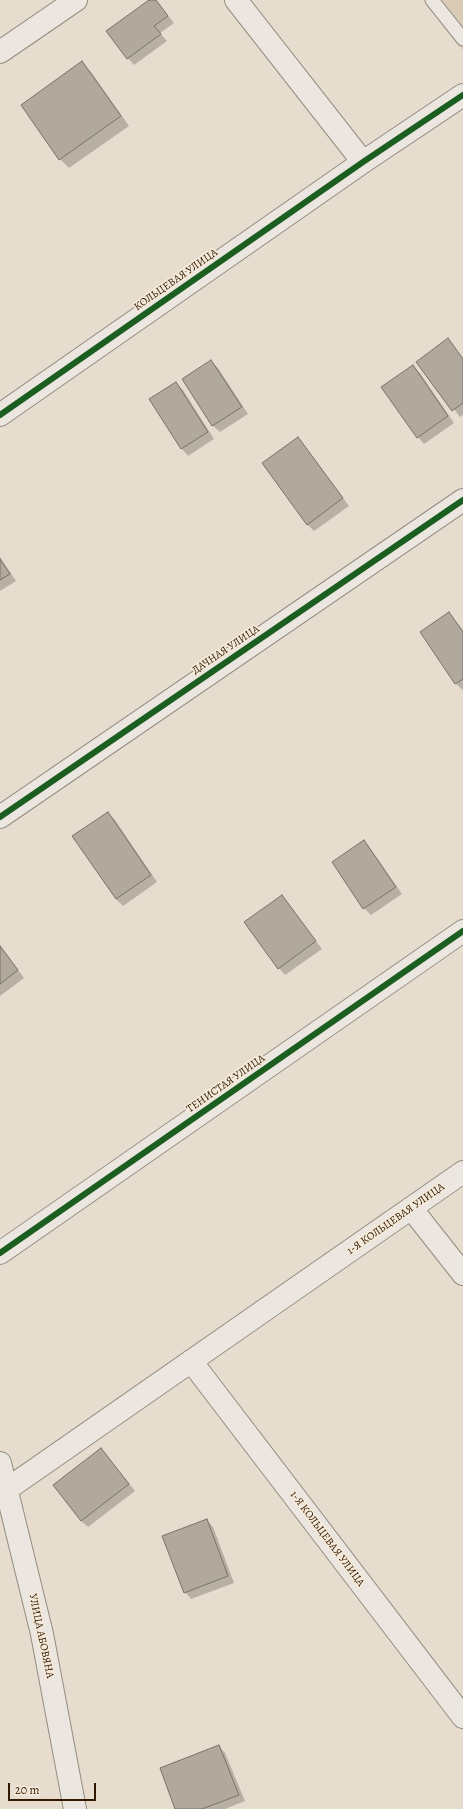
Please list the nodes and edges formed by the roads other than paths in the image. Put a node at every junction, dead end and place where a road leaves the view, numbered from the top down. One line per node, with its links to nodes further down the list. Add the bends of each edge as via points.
1 (76, 0): 5 (street)
2 (236, 0): 7 (street)
3 (432, 0): 4 (lane)
4 (463, 39)
5 (0, 52)
6 (463, 95): 7 (street, КОЛЬЦЕВАЯ УЛИЦА)
7 (363, 162): 8 (street, КОЛЬЦЕВАЯ УЛИЦА)
8 (0, 415)
9 (463, 500): 10 (street, ДАЧНАЯ УЛИЦА)
10 (0, 817)
11 (463, 931): 14 (street, ТЕНИСТАЯ УЛИЦА)
12 (463, 1172): 13 (street, 1-Я КОЛЬЦЕВАЯ УЛИЦА)
13 (411, 1208): 15 (street); 16 (street, 1-Я КОЛЬЦЕВАЯ УЛИЦА)
14 (0, 1254)
15 (463, 1274)
16 (191, 1361): 18 (street, 1-Я КОЛЬЦЕВАЯ УЛИЦА); 19 (street, 1-Я КОЛЬЦЕВАЯ УЛИЦА)
17 (0, 1464): 18 (street, УЛИЦА АБОВЯНА)
18 (6, 1490): 20 (street, УЛИЦА АБОВЯНА, via 42,1634)
19 (463, 1717)
20 (75, 1809)

